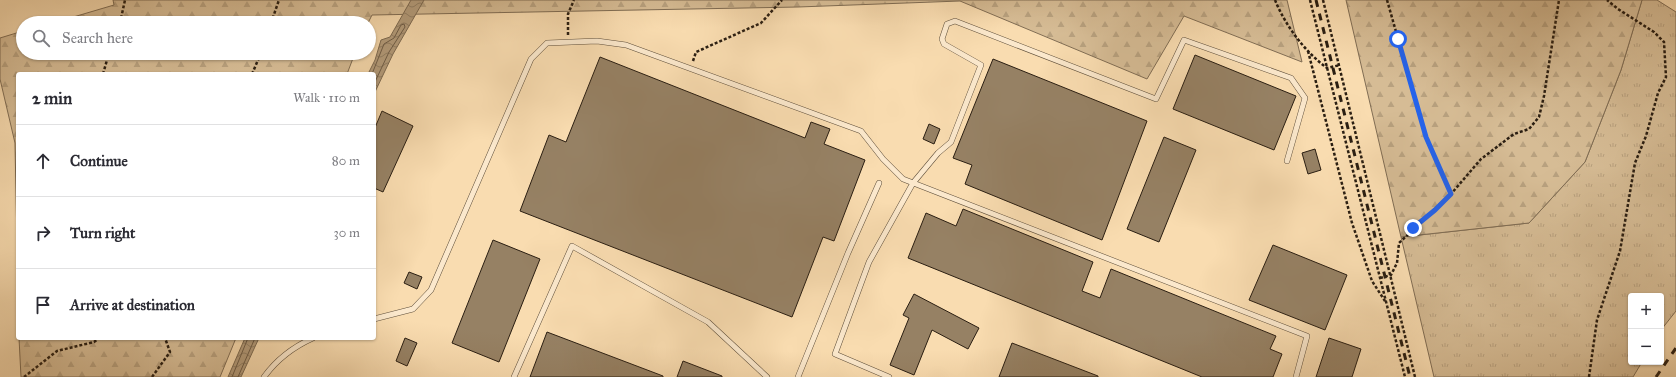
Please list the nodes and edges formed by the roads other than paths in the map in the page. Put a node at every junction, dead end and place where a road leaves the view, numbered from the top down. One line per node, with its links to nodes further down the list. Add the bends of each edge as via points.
1 (1287, 161): 3 (lane, via 1305,98 1291,78 1184,40 1156,99 956,21 947,24 942,39 944,44 981,65 951,142 938,153)
2 (879, 183): 9 (lane)
3 (913, 183): 4 (lane, via 903,179 882,159 861,131 626,45 597,40 547,43 531,59 430,290 413,309); 10 (lane, via 869,262 835,354); 11 (lane, via 1307,336)
4 (376, 318)
5 (308, 340): 6 (lane, via 275,362)
6 (264, 377)
7 (514, 377): 8 (lane, via 572,246 708,322)
8 (767, 377)
9 (798, 377)
10 (889, 377)
11 (1296, 377)

